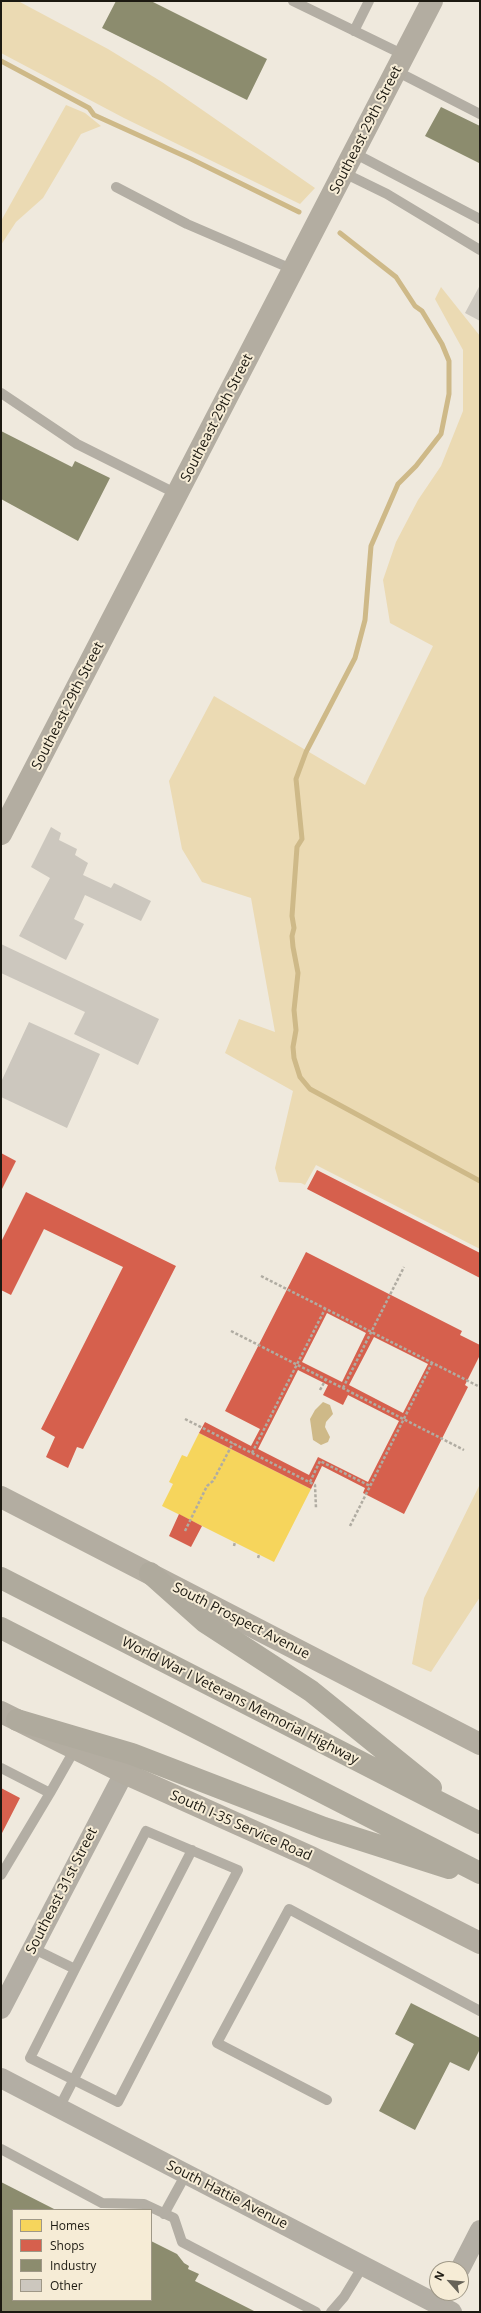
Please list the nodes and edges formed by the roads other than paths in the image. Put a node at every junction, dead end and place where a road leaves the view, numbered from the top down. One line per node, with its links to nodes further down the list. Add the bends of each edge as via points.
1 (293, 1): 4 (lane)
2 (369, 1): 4 (lane)
3 (432, 1): 5 (main road, Southeast 29th Street)
4 (354, 31): 5 (lane)
5 (400, 63): 6 (lane); 7 (main road, Southeast 29th Street)
6 (480, 114)
7 (354, 153): 8 (main road, Southeast 29th Street); 10 (lane)
8 (344, 173): 11 (lane, via 387,194); 12 (main road, Southeast 29th Street)
9 (116, 187): 12 (lane, via 187,224)
10 (480, 219)
11 (480, 250)
12 (294, 270): 14 (main road, Southeast 29th Street)
13 (1, 393): 14 (lane, via 77,444)
14 (178, 494): 15 (main road, Southeast 29th Street)
15 (1, 834)
16 (1, 1497): 17 (main road, South Prospect Avenue)
17 (150, 1573): 21 (main road, South Prospect Avenue); 26 (highway, via 205,1622 311,1691)
18 (1, 1578): 26 (highway, World War I Veterans Memorial Highway)
19 (1, 1628): 28 (highway)
20 (9, 1716): 22 (main road, South I-35 Service Road); 30 (highway, via 132,1754 324,1828)
21 (480, 1744)
22 (75, 1749): 24 (main road, South I-35 Service Road); 25 (lane)
23 (1, 1768): 25 (lane)
24 (124, 1773): 31 (main road, South I-35 Service Road, via 311,1857); 32 (street, Southeast 31st Street)
25 (50, 1793): 29 (lane)
26 (473, 1820)
27 (192, 1850): 33 (lane, via 146,1831); 37 (lane); 37 (lane, via 238,1870 118,2102)
28 (480, 1873)
29 (1, 1875)
30 (480, 1878)
31 (480, 1943)
32 (32, 1948): 33 (lane); 34 (street, Southeast 31st Street)
33 (75, 1970): 37 (lane, via 30,2058)
34 (1, 2009)
35 (480, 2011): 38 (lane, via 289,1909 217,2043)
36 (1, 2078): 39 (street, South Hattie Avenue)
37 (74, 2080): 39 (lane)
38 (327, 2100)
39 (59, 2108): 41 (street, South Hattie Avenue)
40 (1, 2149): 42 (lane, via 102,2203 144,2204)
41 (186, 2174): 42 (lane); 45 (street, South Hattie Avenue)
42 (164, 2214): 47 (lane, via 174,2218 182,2242)
43 (480, 2230): 44 (street)
44 (464, 2261)
45 (363, 2266): 46 (street, South Hattie Avenue); 48 (lane, via 344,2297)
46 (445, 2306)
47 (316, 2312)
48 (331, 2312)

